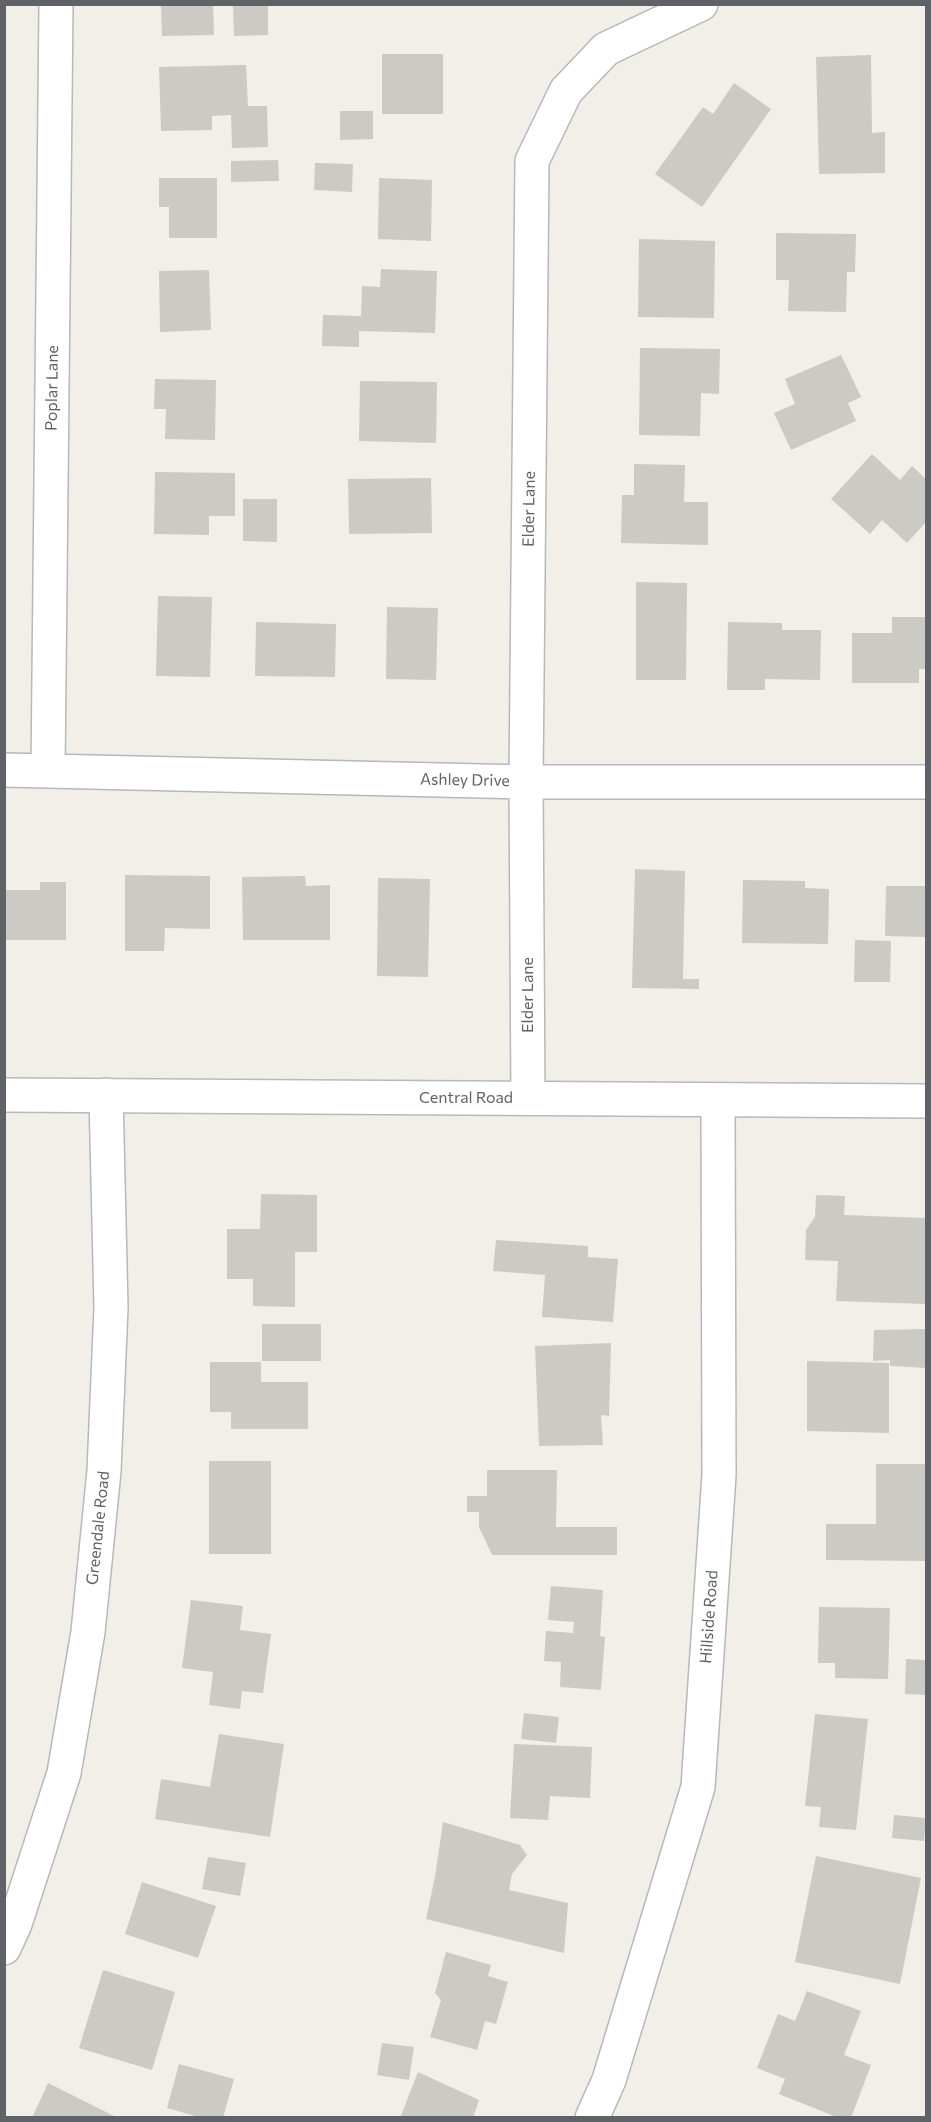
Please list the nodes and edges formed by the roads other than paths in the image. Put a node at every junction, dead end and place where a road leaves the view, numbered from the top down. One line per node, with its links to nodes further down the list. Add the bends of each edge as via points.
1 (56, 4): 4 (street, Poplar Lane)
2 (701, 4): 5 (street, Elder Lane, via 606,49 567,91 532,161)
3 (4, 770): 4 (street, Ashley Drive)
4 (48, 771): 5 (street, Ashley Drive)
5 (526, 782): 6 (street, Ashley Drive); 9 (street, Elder Lane)
6 (927, 782)
7 (4, 1095): 8 (street, Central Road)
8 (106, 1095): 9 (street, Central Road); 12 (street, Greendale Road, via 111,1308 104,1471 88,1632 63,1773)
9 (528, 1098): 10 (street, Central Road)
10 (718, 1100): 11 (street, Central Road); 13 (street, Hillside Road, via 718,1475 698,1787 609,2080)
11 (927, 1101)
12 (4, 1948)
13 (592, 2118)

